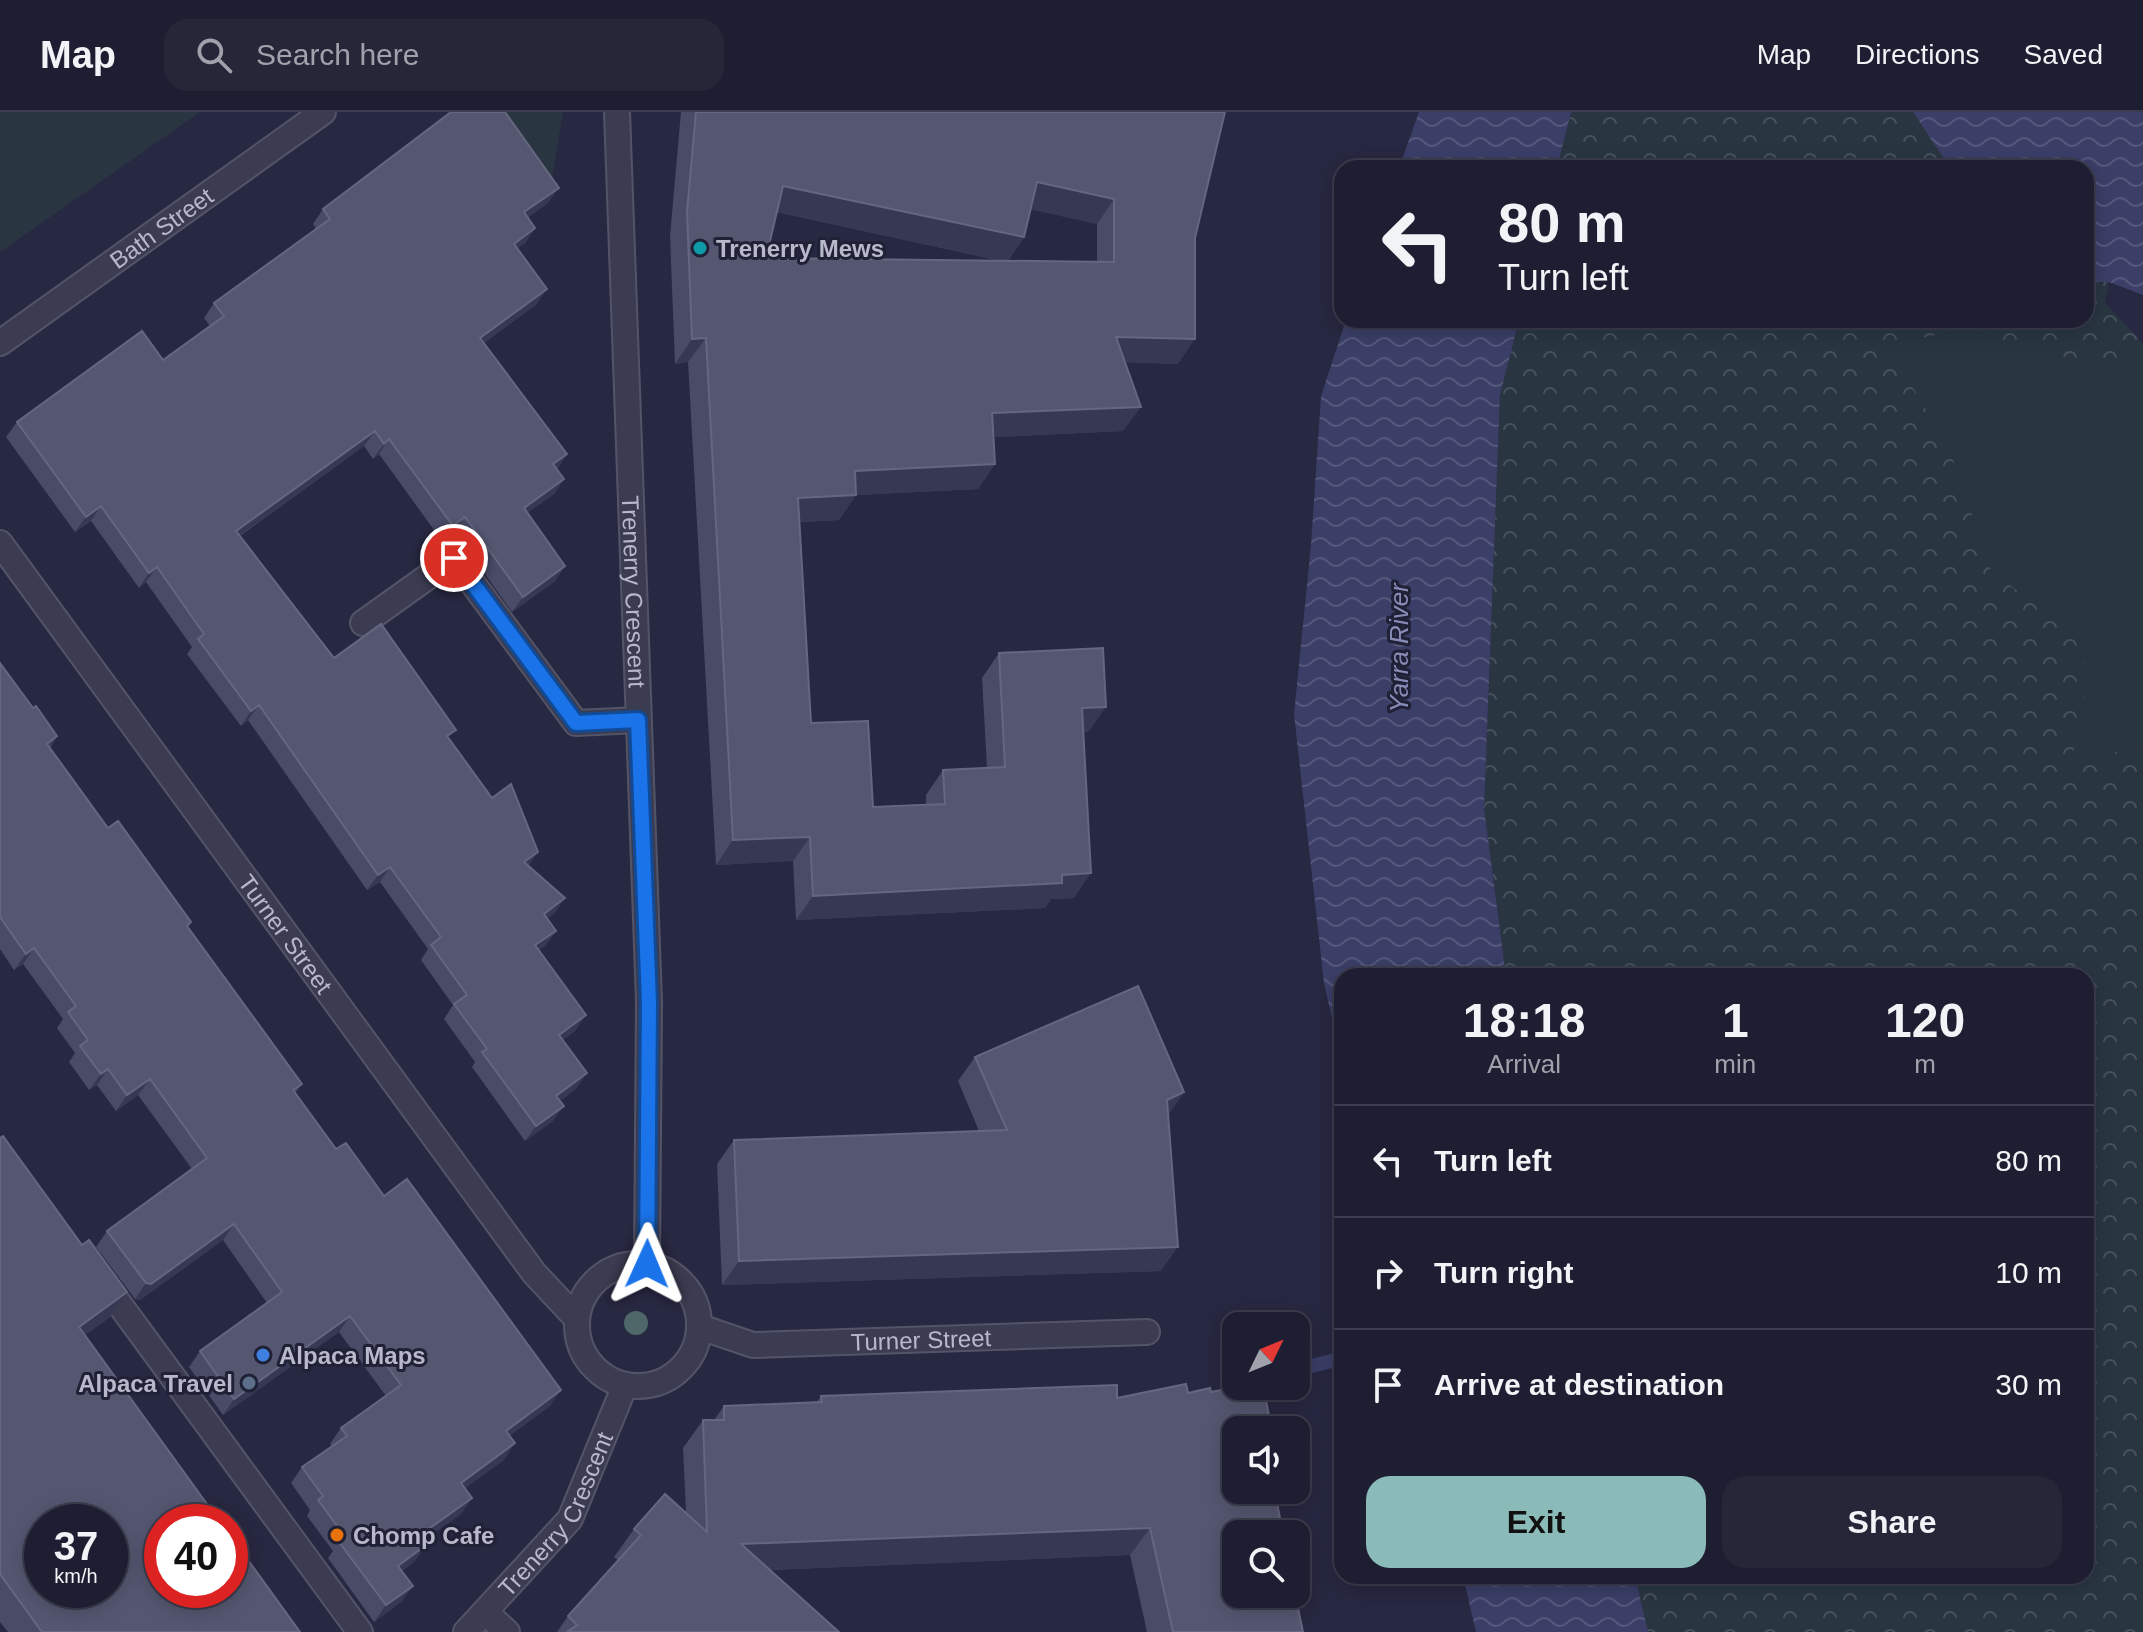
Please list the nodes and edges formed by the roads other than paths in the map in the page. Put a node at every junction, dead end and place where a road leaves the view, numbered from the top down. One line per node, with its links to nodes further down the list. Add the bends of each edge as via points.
1 (323, 112): 3 (street, Bath Street)
2 (617, 112): 6 (street, Trenerry Crescent)
3 (0, 343)
4 (0, 543): 9 (street, Turner Street, via 534,1273)
5 (363, 623): 6 (street, via 454,558 576,723)
6 (638, 720): 8 (street, Trenerry Crescent, via 649,1002)
7 (83, 1254): 14 (street)
8 (647, 1264): 9 (street, via 608,1271 587,1291); 10 (street, via 672,1274 691,1293)
9 (577, 1319): 12 (street, via 584,1354 594,1368)
10 (700, 1327): 11 (street, Turner Street, via 753,1345); 12 (street, via 697,1345 676,1374 660,1383)
11 (1147, 1332)
12 (625, 1385): 13 (street, Trenerry Crescent, via 570,1519)
13 (485, 1612): 15 (street, Trenerry Crescent); 16 (street)
14 (360, 1632)
15 (466, 1632)
16 (507, 1632)

